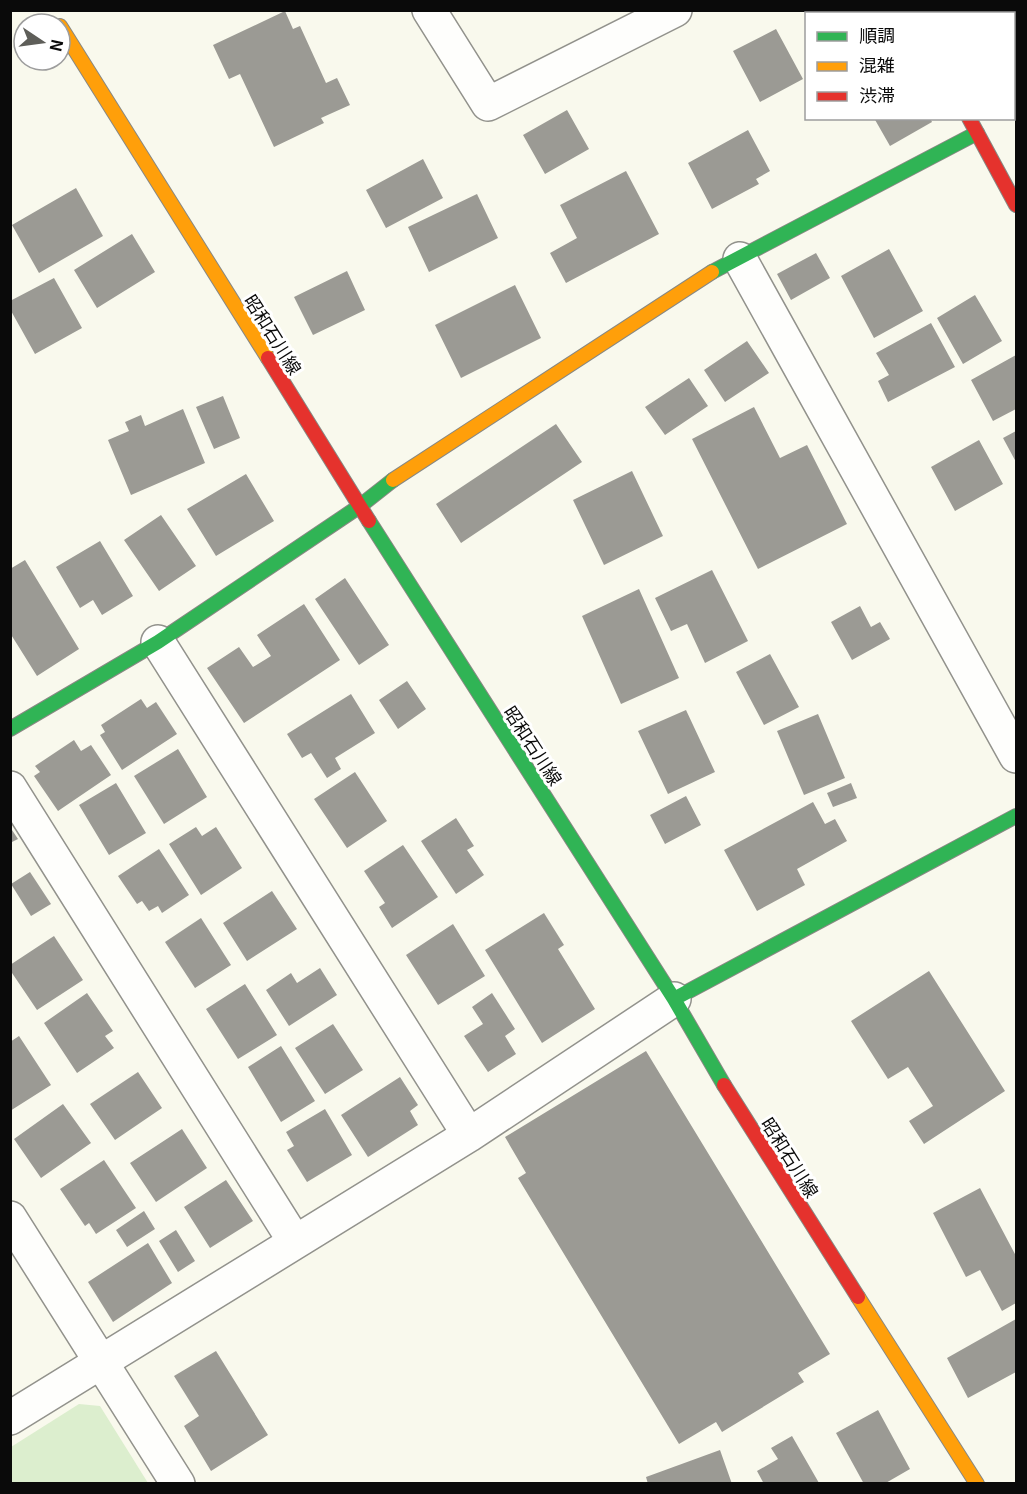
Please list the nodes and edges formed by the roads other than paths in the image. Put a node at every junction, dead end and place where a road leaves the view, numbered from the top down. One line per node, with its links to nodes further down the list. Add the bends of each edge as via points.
1 (429, 10): 2 (street, via 488,104)
2 (675, 10)
3 (72, 44): 8 (street, 昭和石川線)
4 (970, 120): 5 (street)
5 (977, 133): 6 (street); 7 (street)
6 (1017, 204)
7 (740, 259): 8 (street, via 694,282 391,481); 11 (street)
8 (360, 506): 9 (street); 14 (street, 昭和石川線)
9 (158, 642): 10 (street); 15 (street)
10 (10, 729)
11 (1017, 756)
12 (10, 788): 17 (street)
13 (1017, 816): 14 (street)
14 (674, 999): 15 (street); 21 (street, 昭和石川線, via 703,1052)
15 (469, 1135): 17 (street)
16 (10, 1218): 18 (street)
17 (295, 1242): 18 (street)
18 (101, 1362): 19 (street); 20 (street)
19 (10, 1418)
20 (178, 1484)
21 (977, 1484)

